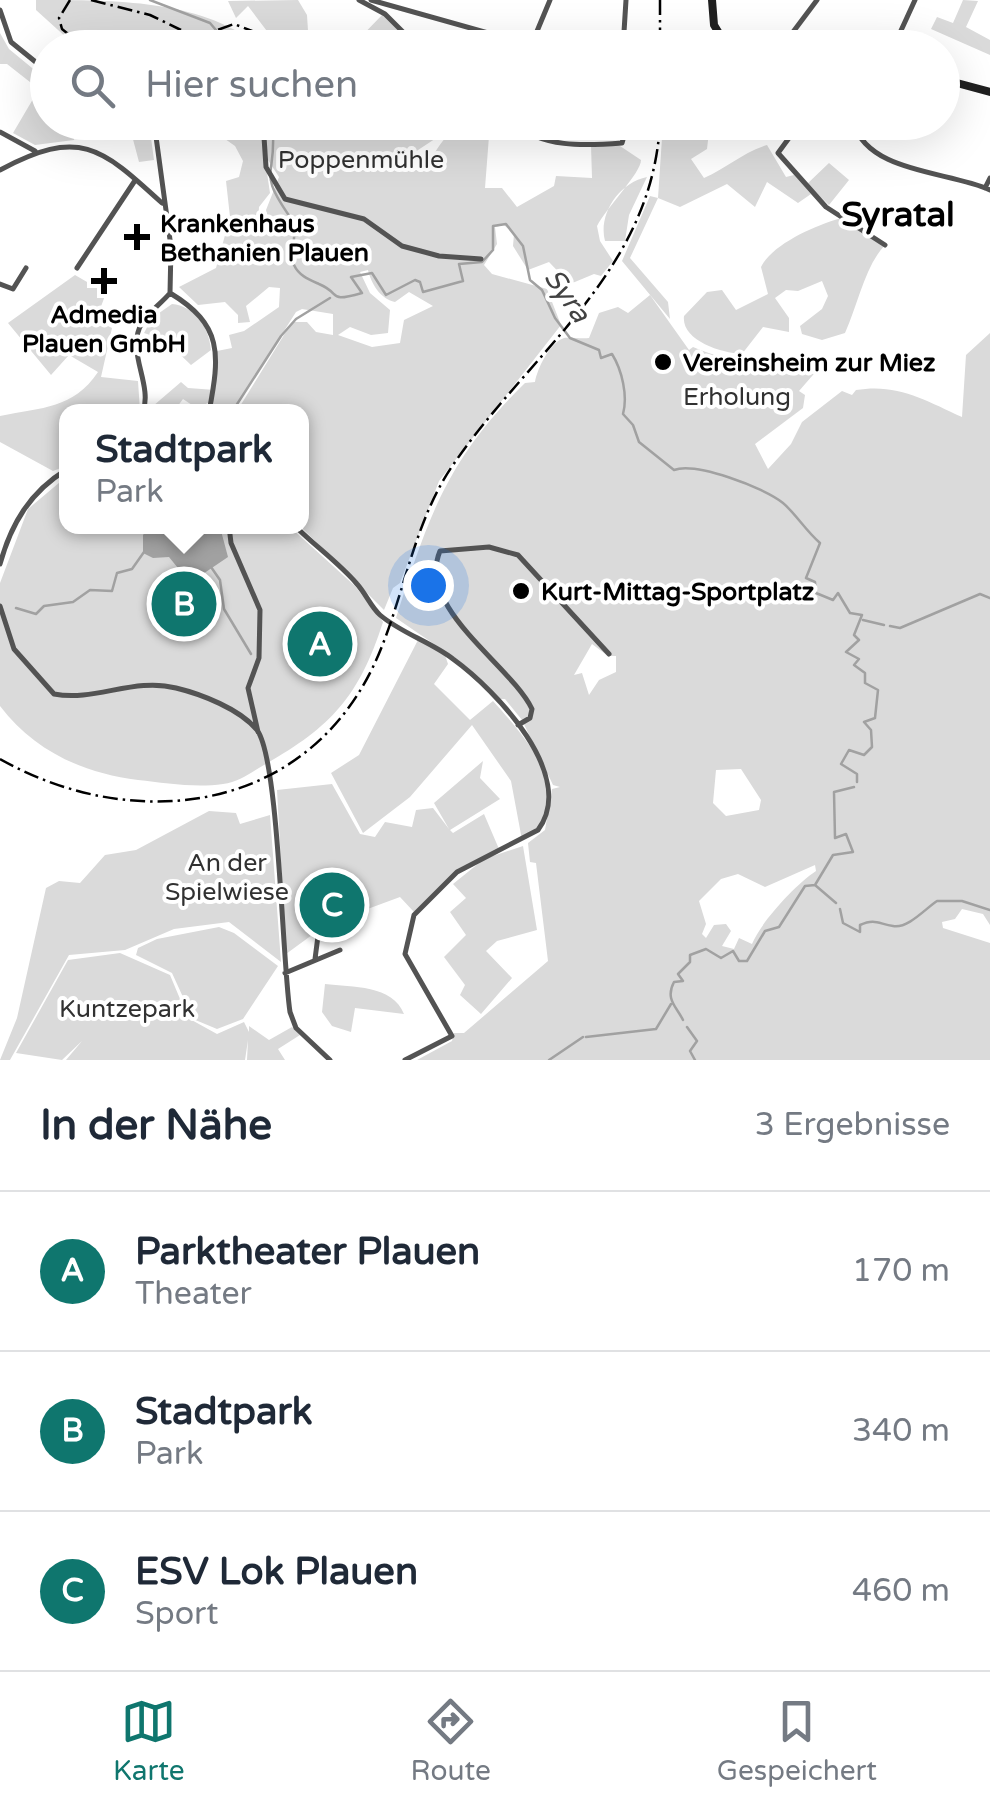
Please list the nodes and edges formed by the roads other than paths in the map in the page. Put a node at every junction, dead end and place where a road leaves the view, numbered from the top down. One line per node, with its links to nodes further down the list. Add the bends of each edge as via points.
1 (359, 0): 9 (street)
2 (371, 0): 10 (street)
3 (550, 0): 11 (street)
4 (626, 0): 12 (street)
5 (712, 0): 13 (street)
6 (817, 0): 14 (street)
7 (914, 0): 15 (street)
8 (1, 15): 16 (street, via 11,42)
9 (401, 30)
10 (475, 30)
11 (538, 30)
12 (624, 30)
13 (717, 30)
14 (795, 30)
15 (902, 30)
16 (30, 57)
17 (960, 83): 18 (street)
18 (990, 92)
19 (0, 132): 26 (street)
20 (156, 140): 31 (street)
21 (264, 140): 33 (street, via 266,167 285,200 369,222 402,246)
22 (546, 140): 23 (street)
23 (623, 140)
24 (788, 140): 32 (street, via 778,154 813,195)
25 (864, 140): 30 (street, via 884,157)
26 (35, 151): 27 (street); 29 (street, via 82,144)
27 (0, 170)
28 (990, 178): 30 (street)
29 (134, 182): 31 (street); 35 (street)
30 (988, 189)
31 (162, 204): 37 (street, via 171,247)
32 (885, 245)
33 (481, 259)
34 (26, 268): 36 (street, via 13,289)
35 (77, 268)
36 (0, 284)
37 (170, 293): 38 (street, via 138,333); 39 (street, via 210,328 217,365)
38 (144, 404)
39 (210, 404)
40 (59, 475): 43 (street, via 23,508)
41 (230, 534): 47 (street, via 260,610 259,658 248,688)
42 (304, 534): 46 (street, via 357,584 378,614 456,660)
43 (0, 564)
44 (0, 606): 47 (street, via 14,648 54,694 177,688 230,710)
45 (609, 654): 46 (street, via 518,556 489,547 440,551 438,576 451,611 529,702 532,715)
46 (518, 725): 53 (street, via 550,782 544,822 525,840 463,868 414,915 406,954 452,1036)
47 (258, 732): 51 (street, via 272,792)
48 (338, 927): 50 (street, via 318,936)
49 (340, 950): 50 (street)
50 (316, 958): 51 (street)
51 (285, 973): 52 (street, via 296,1028)
52 (330, 1060)
53 (405, 1060)

